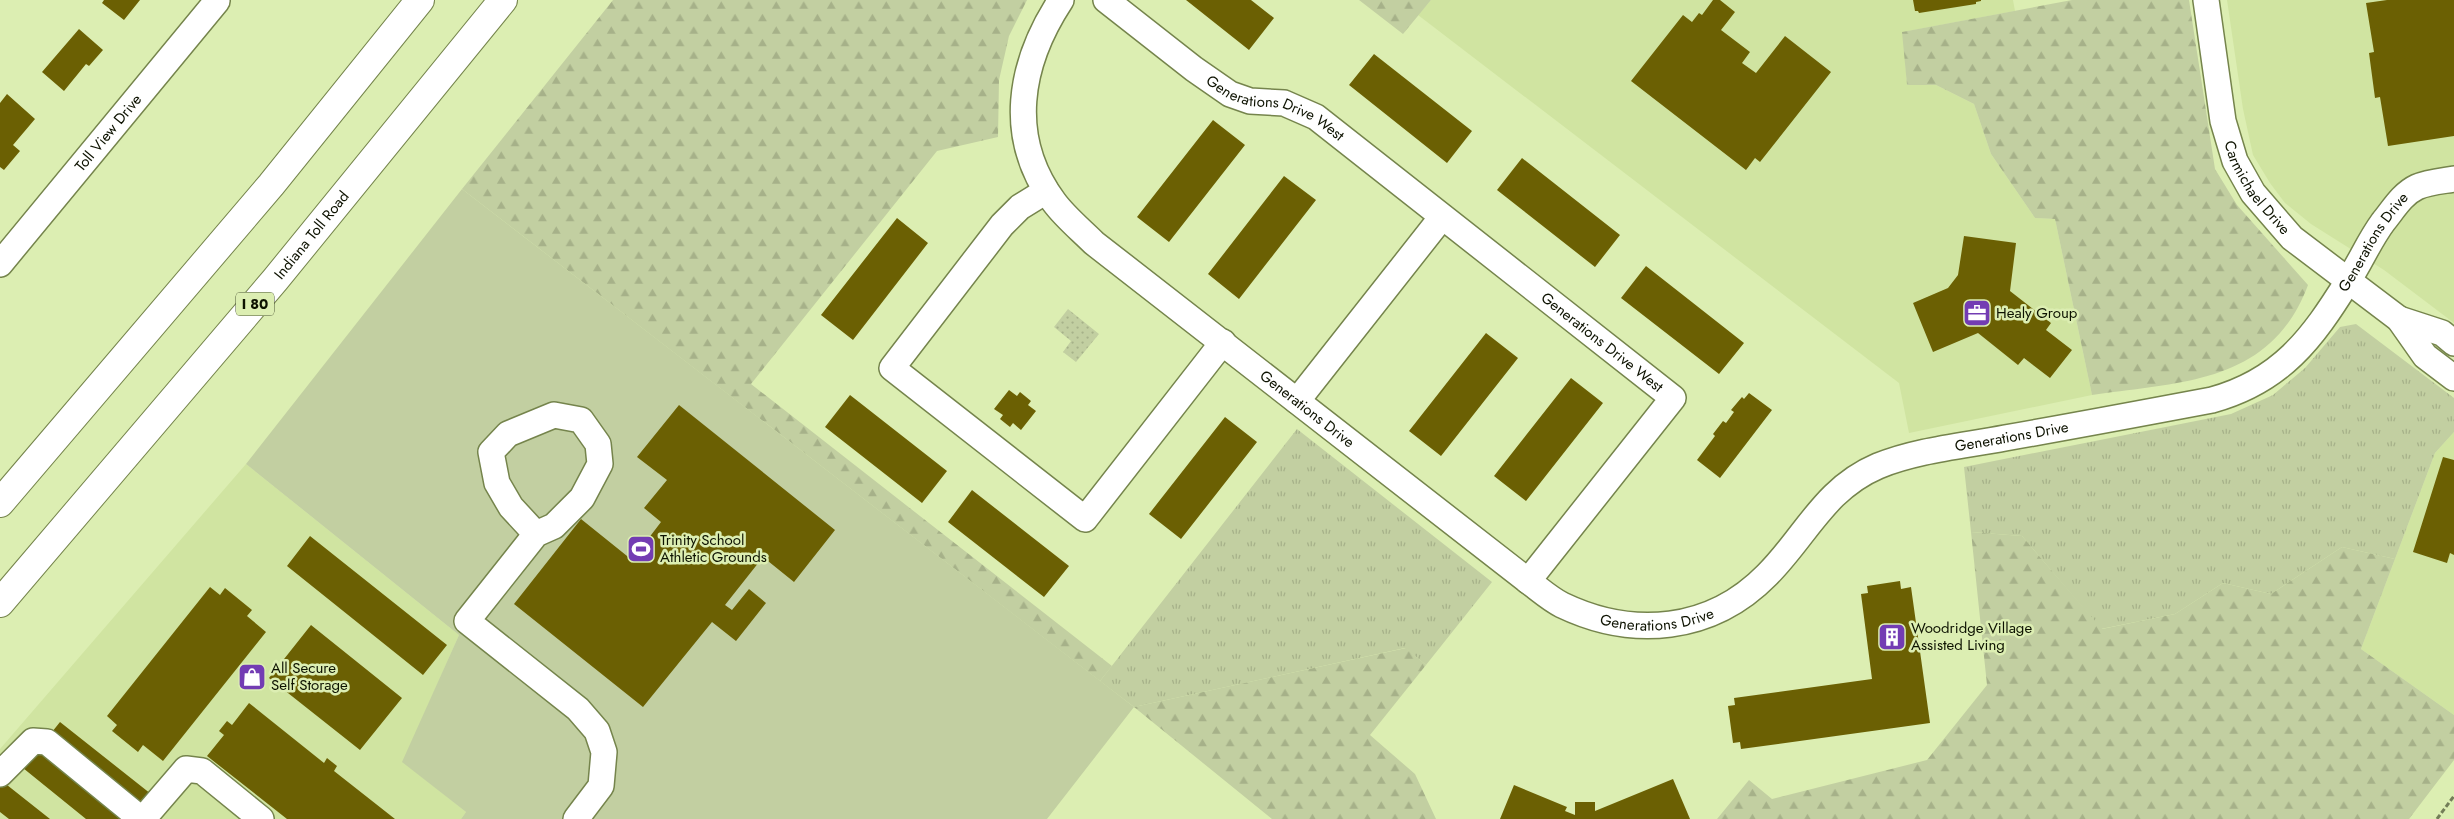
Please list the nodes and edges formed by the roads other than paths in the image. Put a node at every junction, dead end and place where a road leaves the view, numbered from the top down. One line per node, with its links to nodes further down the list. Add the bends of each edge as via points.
1 (420, 0): 17 (highway, via 271,185)
2 (503, 0): 20 (highway, Indiana Toll Road / I 80, via 275,280)
3 (1061, 0): 8 (street, Generations Drive, via 1037,41 1028,67 1023,99 1024,133)
4 (1106, 0): 9 (street, Generations Drive West, via 1230,94 1250,101 1284,103 1316,117)
5 (2206, 0): 11 (street, Carmichael Drive, via 2223,121 2235,161 2253,193 2292,238)
6 (217, 1): 10 (street, Toll View Drive)
7 (2454, 179): 11 (street, Generations Drive, via 2416,188 2403,197 2370,239)
8 (1046, 191): 13 (street, Generations Drive, via 1094,242); 13 (street, via 1020,207 1002,224 892,368 1085,519)
9 (1442, 217): 16 (street); 19 (street, Generations Drive West, via 1673,398)
10 (0, 264)
11 (2349, 280): 12 (street, Carmichael Drive); 19 (street, Generations Drive, via 2301,348 2282,366 2235,394 1943,449 1877,466 1846,483 1820,508 1768,574 1746,594 1718,611 1669,625 1639,627 1610,623 1560,604)
12 (2399, 319): 14 (street, Carmichael Drive, via 2442,333); 15 (street, Carmichael Drive, via 2425,356)
13 (1224, 342): 16 (street, Generations Drive)
14 (2454, 343)
15 (2454, 378)
16 (1297, 401): 19 (street, Generations Drive)
17 (0, 503)
18 (536, 534): 18 (street, via 554,526 582,498 600,464 598,444 581,420 554,415 508,434 492,452 497,483 511,507); 24 (street, via 468,621 578,709 596,730 604,752 601,786)
19 (1528, 581)
20 (0, 603)
21 (0, 774): 22 (street, via 33,741 47,742)
22 (142, 819): 23 (street, via 186,769 202,771)
23 (261, 819)
24 (576, 819)

